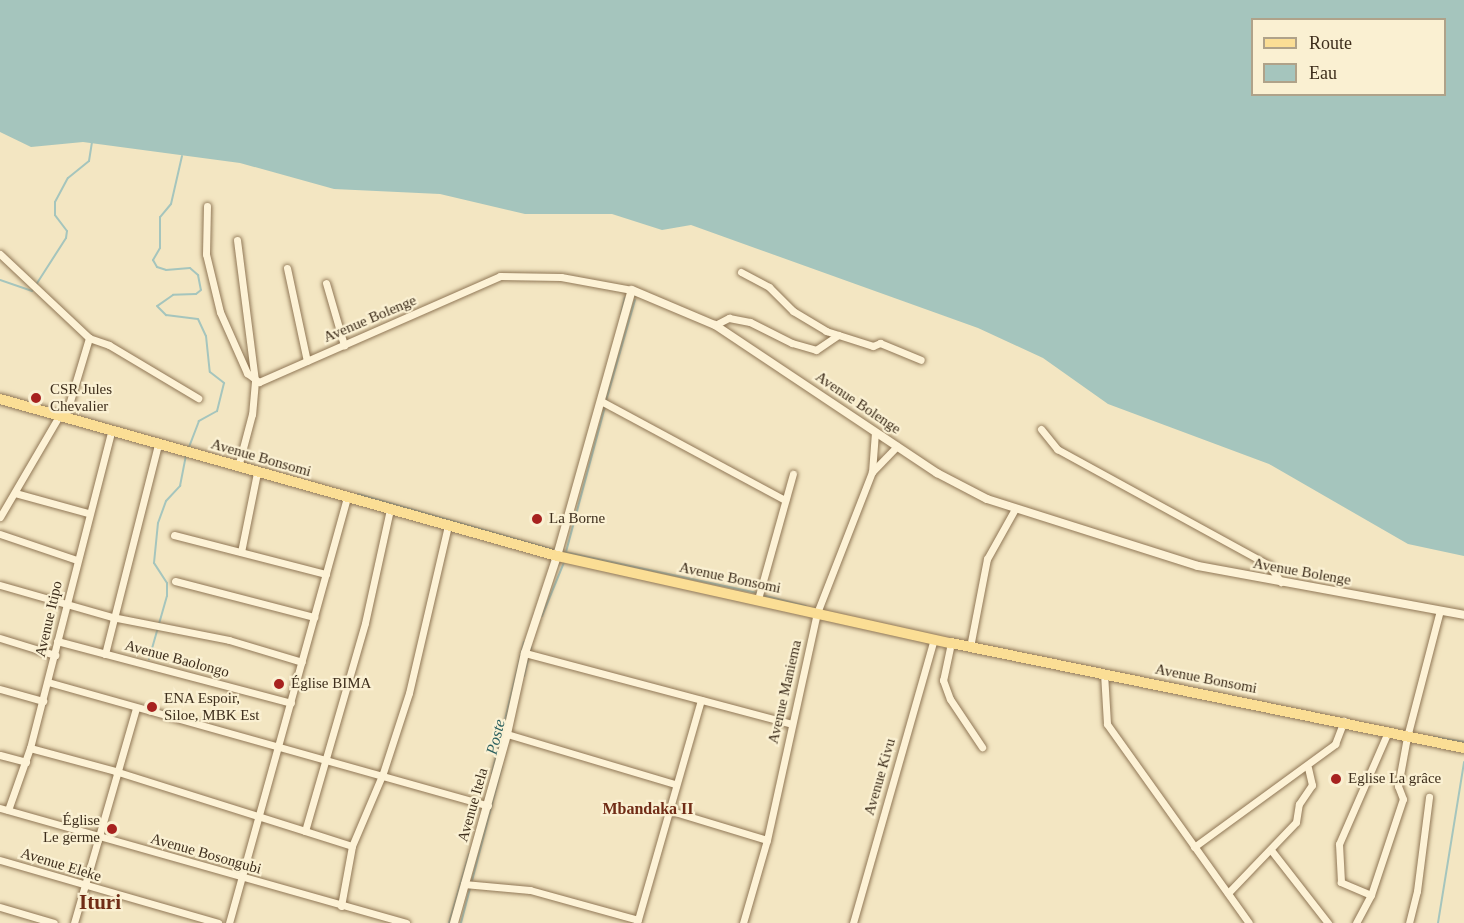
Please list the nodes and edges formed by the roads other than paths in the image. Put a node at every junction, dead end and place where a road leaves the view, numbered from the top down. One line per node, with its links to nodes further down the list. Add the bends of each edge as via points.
1 (207, 206): 14 (street, via 206,254 220,312 246,373)
2 (237, 240): 14 (street)
3 (0, 254): 10 (street)
4 (287, 268): 13 (street)
5 (741, 272): 9 (street, via 769,287 792,311)
6 (326, 283): 11 (street)
7 (632, 290): 8 (street, Avenue Bolenge); 11 (street, Avenue Bolenge, via 561,277 500,276); 17 (street, Avenue Itela)
8 (715, 325): 9 (street, via 729,318 750,322 816,350); 21 (street, Avenue Bolenge)
9 (838, 335): 12 (street, via 873,346 880,343)
10 (89, 338): 15 (street, via 109,345); 18 (street)
11 (344, 345): 13 (street, Avenue Bolenge)
12 (921, 360)
13 (307, 361): 14 (street, Avenue Bolenge)
14 (255, 381): 24 (street, via 252,414)
15 (198, 398)
16 (0, 399): 18 (main road, Avenue Bonsomi)
17 (600, 401): 30 (street); 39 (street, Avenue Itela)
18 (62, 417): 20 (main road, Avenue Bonsomi); 28 (street)
19 (1041, 429): 43 (street, via 1057,449 1269,566)
20 (111, 432): 22 (main road, Avenue Bonsomi); 33 (street, Avenue Itipo)
21 (875, 432): 23 (street, Avenue Bolenge); 25 (street)
22 (158, 445): 24 (main road, Avenue Bonsomi); 50 (street)
23 (897, 446): 25 (street); 32 (street, Avenue Bolenge, via 962,487)
24 (238, 467): 26 (main road, Avenue Bonsomi)
25 (872, 472): 48 (street, Avenue Maniema)
26 (257, 473): 29 (main road, Avenue Bonsomi); 38 (street)
27 (793, 474): 30 (street)
28 (15, 493): 33 (street); 34 (street)
29 (347, 498): 31 (main road, Avenue Bonsomi); 41 (street)
30 (785, 500): 45 (street)
31 (390, 509): 35 (main road, Avenue Bonsomi); 78 (street, via 365,623)
32 (1015, 509): 43 (street, Avenue Bolenge, via 1198,566); 56 (street, via 987,559)
33 (88, 513): 40 (street, Avenue Itipo)
34 (0, 517)
35 (448, 526): 39 (main road, Avenue Bonsomi); 82 (street, via 409,693)
36 (0, 534): 40 (street)
37 (174, 535): 38 (street)
38 (241, 552): 41 (street)
39 (557, 556): 45 (main road, Avenue Bonsomi); 57 (street, Avenue Itela)
40 (77, 560): 46 (street, Avenue Itipo)
41 (326, 574): 51 (street)
42 (175, 581): 51 (street)
43 (1281, 582): 47 (street, Avenue Bolenge)
44 (0, 585): 46 (street)
45 (758, 599): 48 (main road, Avenue Bonsomi)
46 (66, 604): 50 (street); 54 (street, Avenue Itipo)
47 (1440, 610): 49 (street, Avenue Bolenge); 72 (street)
48 (817, 613): 53 (main road, Avenue Bonsomi); 69 (street, Avenue Maniema)
49 (1464, 615)
50 (112, 617): 58 (street); 60 (street, via 206,634)
51 (314, 617): 60 (street)
52 (0, 638): 59 (street)
53 (934, 639): 55 (main road, Avenue Bonsomi); 112 (street, Avenue Kivu)
54 (57, 641): 58 (street, Avenue Baolongo); 59 (street, Avenue Itipo)
55 (951, 643): 56 (main road, Avenue Bonsomi); 74 (street, via 943,680 950,699)
56 (970, 647): 61 (main road, Avenue Bonsomi)
57 (525, 653): 64 (street); 71 (street, Avenue Itela)
58 (105, 654): 66 (street, Avenue Baolongo)
59 (55, 655): 62 (street, Avenue Itipo)
60 (302, 662): 66 (street)
61 (1104, 673): 68 (main road, Avenue Bonsomi); 94 (street, via 1107,724)
62 (48, 682): 65 (street, Avenue Itipo); 67 (street)
63 (0, 689): 65 (street)
64 (701, 700): 69 (street); 83 (street)
65 (43, 701): 76 (street, Avenue Itipo)
66 (291, 703): 73 (street)
67 (136, 708): 73 (street); 81 (street)
68 (1344, 721): 70 (main road, Avenue Bonsomi); 80 (street, via 1335,744)
69 (791, 724): 92 (street, Avenue Maniema)
70 (1388, 732): 72 (main road, Avenue Bonsomi); 101 (street, via 1339,844 1341,882)
71 (507, 734): 83 (street); 85 (street, Avenue Itela)
72 (1407, 737): 75 (main road, Avenue Bonsomi); 101 (street, via 1398,786 1403,799)
73 (279, 747): 78 (street); 89 (street)
74 (982, 747)
75 (1459, 747)
76 (30, 748): 79 (street, Avenue Itipo); 81 (street)
77 (0, 755): 79 (street)
78 (327, 761): 82 (street); 90 (street)
79 (26, 762): 87 (street, Avenue Itipo)
80 (1308, 767): 94 (street); 95 (street, via 1312,785 1299,804 1296,822)
81 (115, 771): 89 (street); 91 (street)
82 (383, 773): 85 (street); 93 (street)
83 (675, 784): 88 (street)
84 (1429, 797): 116 (street, via 1417,891)
85 (488, 806): 98 (street, Avenue Itela)
86 (0, 808): 87 (street, Avenue Bosongubi)
87 (8, 810): 91 (street, Avenue Bosongubi)
88 (668, 810): 92 (street); 104 (street)
89 (259, 817): 90 (street); 97 (street)
90 (305, 831): 93 (street)
91 (97, 837): 97 (street, Avenue Bosongubi); 99 (street)
92 (767, 840): 111 (street, Avenue Maniema)
93 (352, 846): 102 (street)
94 (1194, 847): 100 (street)
95 (1271, 850): 100 (street); 114 (street)
96 (0, 860): 99 (street, Avenue Eleke)
97 (242, 878): 102 (street, Avenue Bosongubi); 108 (street)
98 (464, 884): 104 (street, via 530,890); 110 (street, Avenue Itela)
99 (85, 886): 106 (street); 107 (street, Avenue Eleke)
100 (1228, 893): 113 (street)
101 (1371, 895): 115 (street)
102 (340, 906): 109 (street, Avenue Bosongubi)
103 (0, 907): 105 (street)
104 (637, 921)
105 (54, 923)
106 (74, 923)
107 (218, 923)
108 (229, 923)
109 (406, 923)
110 (454, 923)
111 (743, 923)
112 (853, 923)
113 (1249, 923)
114 (1328, 923)
115 (1356, 923)
116 (1408, 923)

